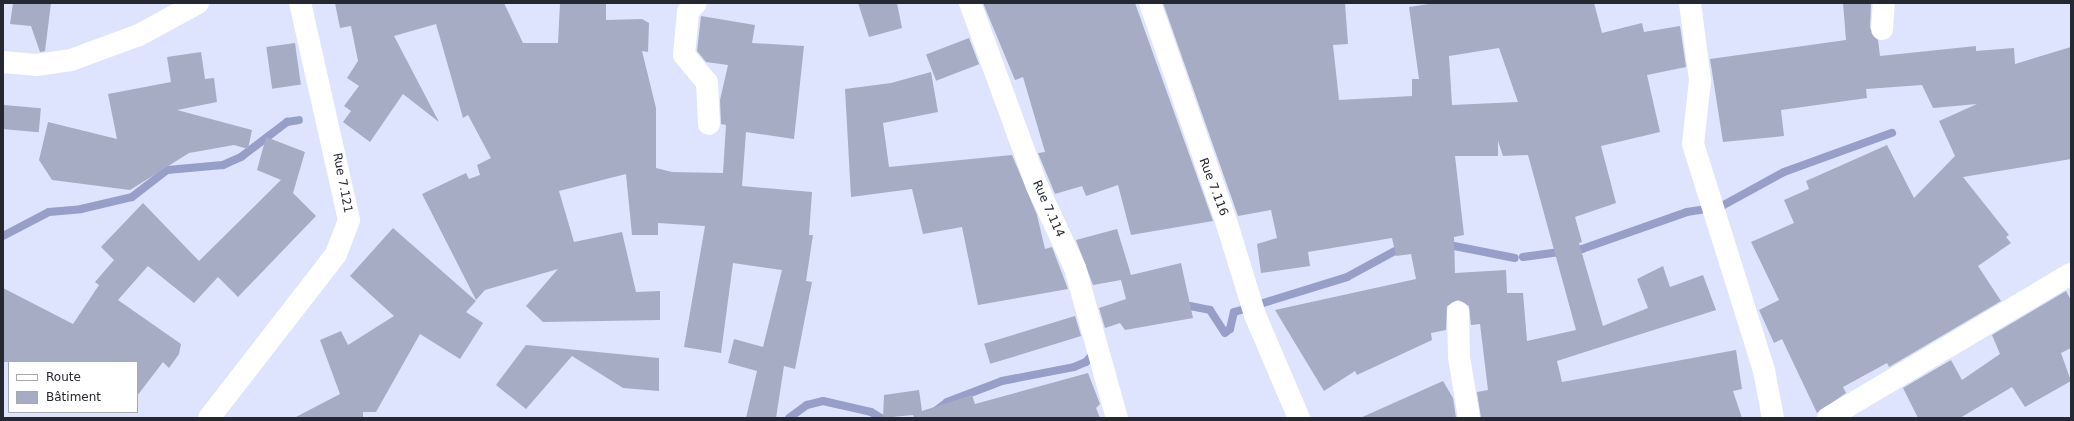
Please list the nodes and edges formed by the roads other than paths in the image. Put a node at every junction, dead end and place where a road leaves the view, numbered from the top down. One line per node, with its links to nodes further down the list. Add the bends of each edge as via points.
1 (198, 3): 9 (street, via 139,35 71,60 36,65)
2 (300, 3): 13 (street, Rue 7.121, via 349,220 336,254)
3 (696, 3): 10 (street, via 688,12 684,55 707,82)
4 (970, 3): 14 (street, Rue 7.114, via 1037,186 1075,268)
5 (1150, 3): 15 (street, Rue 7.116, via 1276,371)
6 (1690, 3): 17 (street, via 1700,80 1693,144 1764,370)
7 (1884, 3): 8 (street)
8 (1882, 29)
9 (3, 62)
10 (709, 124)
11 (2071, 274): 18 (street)
12 (1458, 312): 16 (street, via 1459,357)
13 (209, 418)
14 (1117, 418)
15 (1299, 418)
16 (1469, 418)
17 (1773, 418)
18 (1828, 418)

